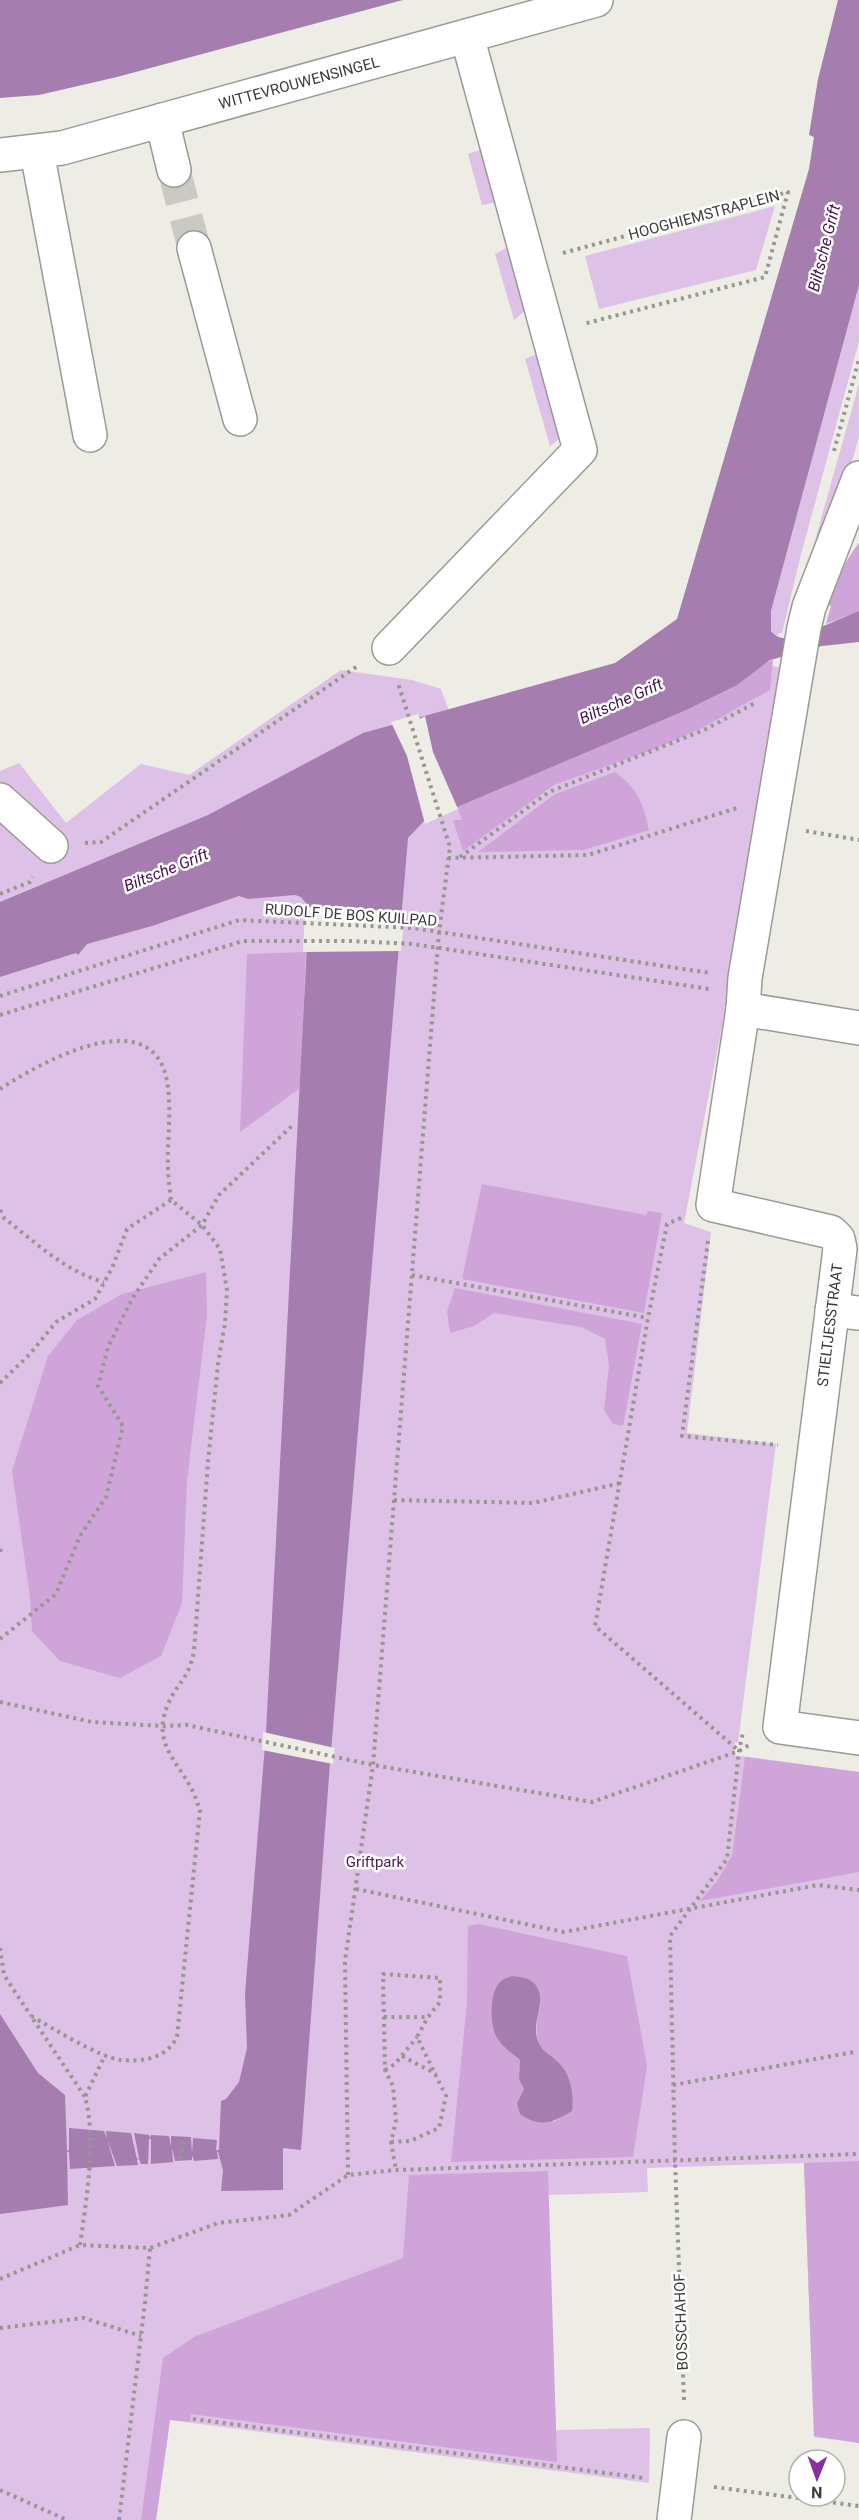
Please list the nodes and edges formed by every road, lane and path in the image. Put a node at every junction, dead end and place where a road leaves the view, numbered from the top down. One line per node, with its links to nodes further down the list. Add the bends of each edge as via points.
1 (596, 0): 2 (street, WITTEVROUWENSINGEL)
2 (467, 36): 3 (street, WITTEVROUWENSINGEL); 8 (street)
3 (162, 120): 4 (street, WITTEVROUWENSINGEL); 6 (street)
4 (37, 152): 5 (street, WITTEVROUWENSINGEL); 11 (street)
5 (0, 155)
6 (174, 170)
7 (194, 248): 10 (street)
8 (528, 262): 9 (street); 9 (path, HOOGHIEMSTRAPLEIN, via 788,192 765,277)
9 (548, 333): 13 (street, via 580,450)
10 (240, 419)
11 (90, 435)
12 (859, 478): 14 (street, via 809,607)
13 (389, 648): 20 (path, via 344,674 101,842)
14 (800, 655): 16 (street); 21 (path, via 704,730 549,792)
15 (399, 689): 22 (path, via 450,847)
16 (775, 798): 21 (path, via 588,855); 26 (street)
17 (0, 800): 20 (street)
18 (810, 832): 19 (path)
19 (859, 840)
20 (51, 846): 23 (path, via 30,882)
21 (460, 857): 22 (path)
22 (448, 858): 24 (path)
23 (0, 894)
24 (439, 932): 25 (path); 26 (path, RUDOLF DE BOS KUILPAD); 27 (path, RUDOLF DE BOS KUILPAD, via 239,920)
25 (438, 948): 26 (path); 28 (path, via 351,941 243,941); 36 (path)
26 (744, 994): 29 (street); 33 (street)
27 (0, 996)
28 (0, 1015)
29 (859, 1028)
30 (0, 1089): 32 (path, via 28,1071 100,1042 116,1040 151,1050 160,1060 170,1108)
31 (294, 1124): 35 (path, via 219,1195)
32 (171, 1200): 35 (path); 37 (path, via 127,1229)
33 (713, 1205): 38 (street, STIELTJESSTRAAT, via 831,1232 838,1239 840,1250); 39 (path, via 667,1224); 41 (path, via 682,1436)
34 (0, 1210): 37 (path, via 4,1218 62,1262)
35 (202, 1226): 46 (path, via 159,1259 132,1299 108,1347 98,1386 123,1426 106,1497 80,1536 56,1594); 48 (path, via 220,1249 227,1290 225,1323 208,1462 193,1658 168,1704)
36 (412, 1275): 39 (path); 43 (path)
37 (104, 1282): 40 (path, via 95,1299 57,1322)
38 (845, 1311): 41 (street, STIELTJESSTRAAT)
39 (648, 1318): 42 (path)
40 (0, 1383)
41 (814, 1449): 49 (street, STIELTJESSTRAAT)
42 (621, 1484): 43 (path, via 533,1503); 51 (path, via 595,1626)
43 (394, 1500): 52 (path)
44 (0, 1549): 45 (path)
45 (0, 1554)
46 (0, 1640)
47 (0, 1702): 48 (path, via 92,1722)
48 (163, 1726): 52 (path, via 187,1725); 62 (path, via 167,1749 200,1810 177,2037 172,2048 152,2058 120,2060)
49 (780, 1727): 50 (street); 51 (path)
50 (859, 1738)
51 (739, 1751): 52 (path, via 592,1802); 55 (path, BOSSCHAHOF, via 727,1859)
52 (373, 1765): 53 (path)
53 (356, 1889): 55 (path, via 564,1932); 74 (path, via 345,1961)
54 (859, 1890): 55 (path, via 818,1885)
55 (689, 1910): 66 (path, BOSSCHAHOF, via 670,1935)
56 (0, 1948): 57 (path, via 4,1975)
57 (31, 2016): 62 (path); 67 (path)
58 (384, 2017): 59 (path); 59 (path, via 383,1974 440,1978 440,2002); 64 (path)
59 (428, 2017): 60 (path)
60 (417, 2037): 63 (path); 65 (path)
61 (854, 2052): 66 (path)
62 (105, 2055): 67 (path)
63 (402, 2056): 64 (path); 65 (path)
64 (385, 2070): 69 (path, via 393,2086 396,2120)
65 (438, 2075): 69 (path, via 446,2096 440,2128 410,2141)
66 (673, 2085): 72 (path, BOSSCHAHOF)
67 (85, 2097): 75 (path, via 89,2112 89,2181)
68 (183, 2139): 71 (path)
69 (391, 2142): 73 (path)
70 (859, 2154): 72 (path)
71 (181, 2159)
72 (675, 2161): 73 (path); 81 (path, BOSSCHAHOF)
73 (396, 2170): 74 (path)
74 (348, 2175): 76 (path, via 289,2215 218,2223)
75 (80, 2245): 76 (path); 77 (path)
76 (150, 2248): 79 (path)
77 (0, 2279)
78 (0, 2328): 79 (path, via 84,2318)
79 (141, 2336): 86 (path)
80 (192, 2419): 82 (path)
81 (684, 2437): 82 (street)
82 (678, 2483): 84 (path); 87 (street)
83 (0, 2490): 85 (path)
84 (859, 2506)
85 (67, 2520)
86 (119, 2520)
87 (674, 2520)

